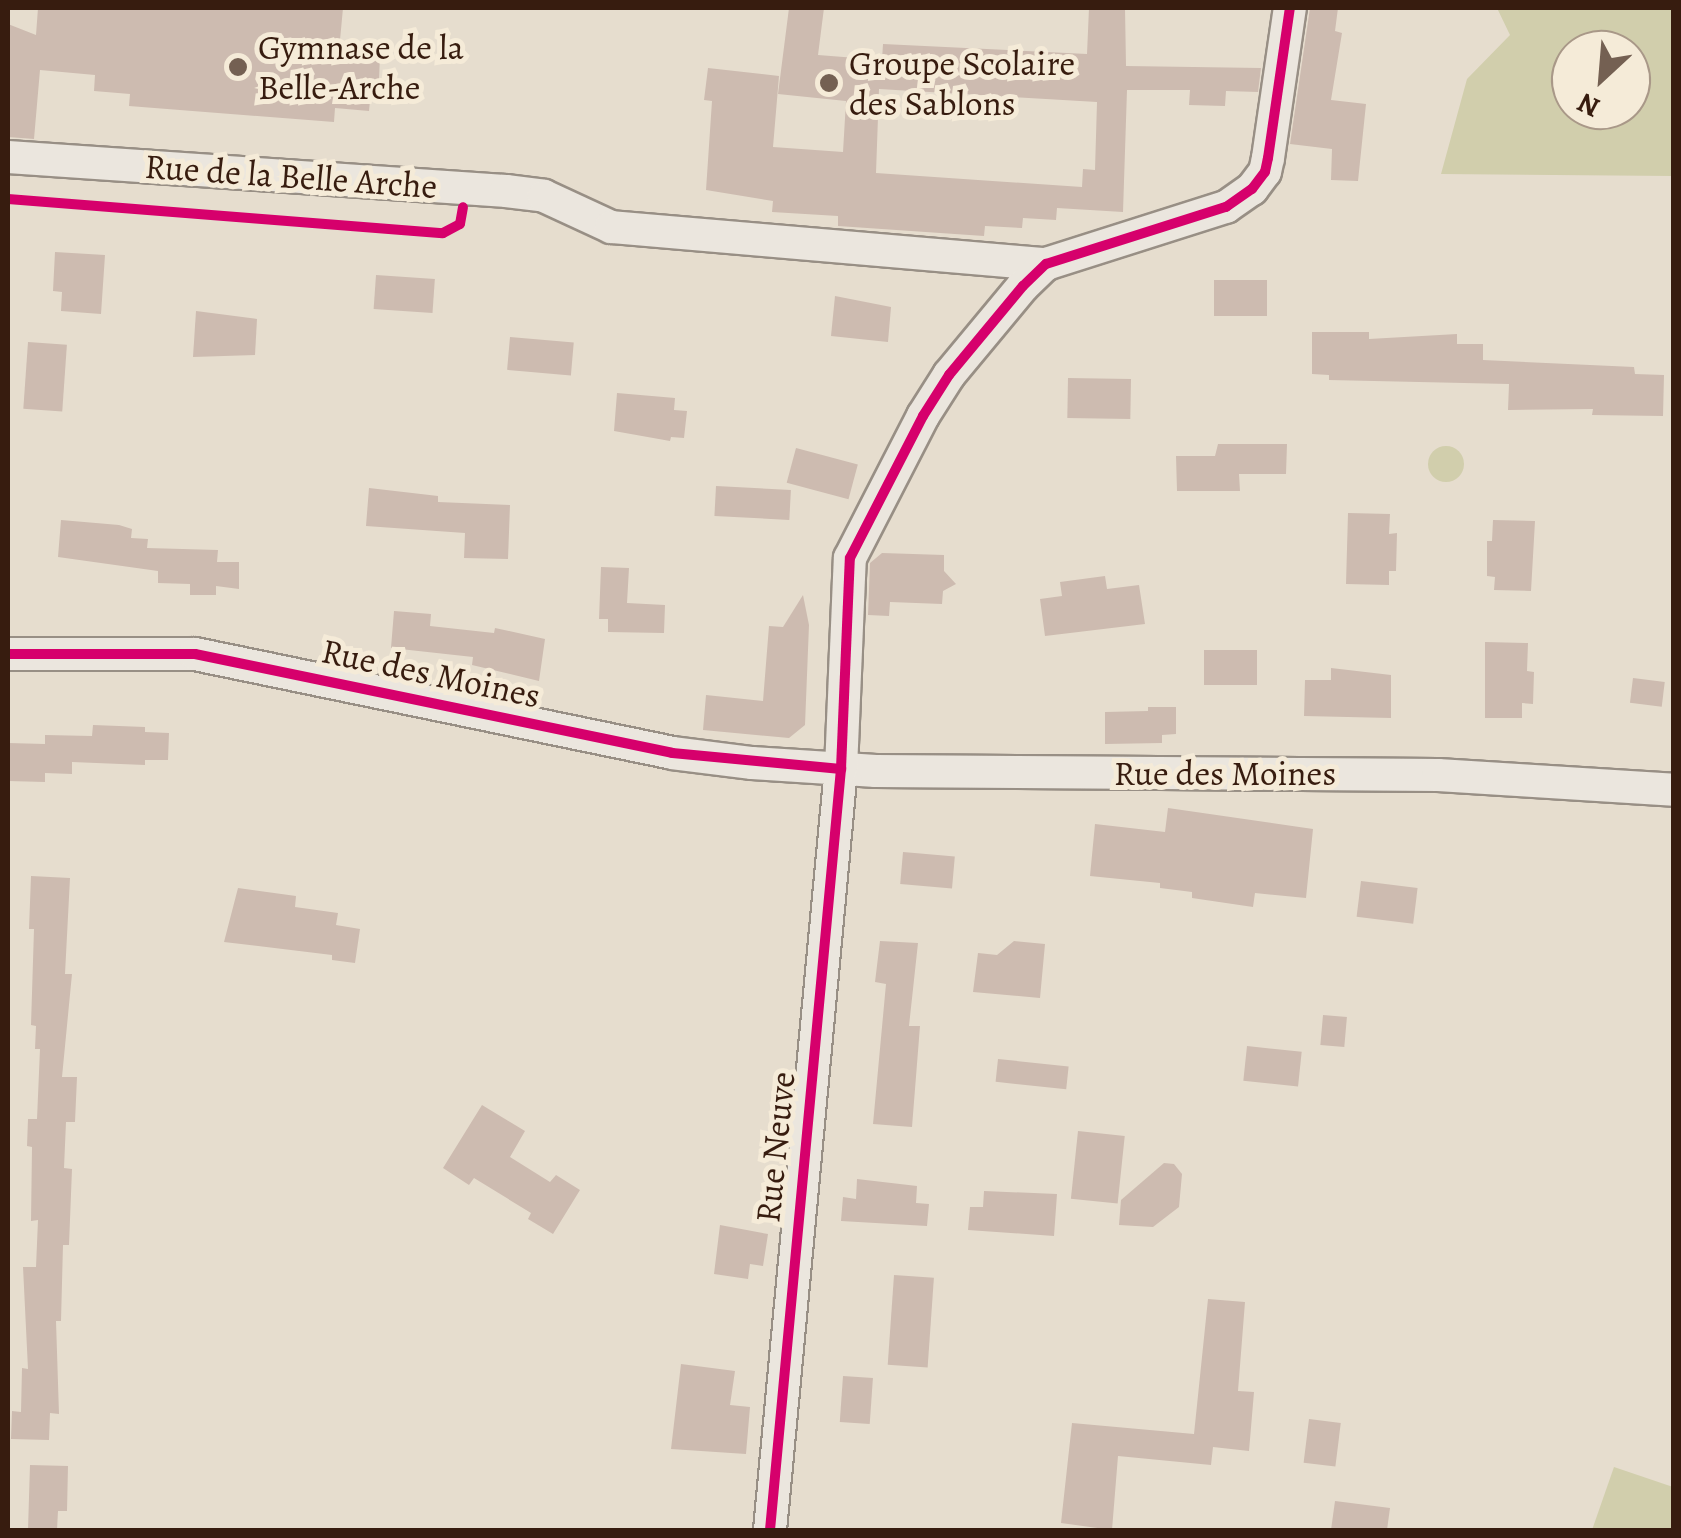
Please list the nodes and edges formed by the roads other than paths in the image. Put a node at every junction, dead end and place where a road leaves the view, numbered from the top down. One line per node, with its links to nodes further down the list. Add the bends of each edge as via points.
1 (1290, 8): 3 (street, via 1268,158 1252,188 1226,207)
2 (8, 157): 3 (street, Rue de la Belle Arche, via 506,192 544,196 611,227)
3 (1046, 264): 5 (street, Rue Neuve, via 949,375 858,538 850,558)
4 (8, 654): 5 (street, Rue des Moines, via 195,654 672,752)
5 (840, 770): 6 (street, Rue des Moines, via 1438,774); 7 (street, Rue Neuve)
6 (1674, 790)
7 (770, 1530)

